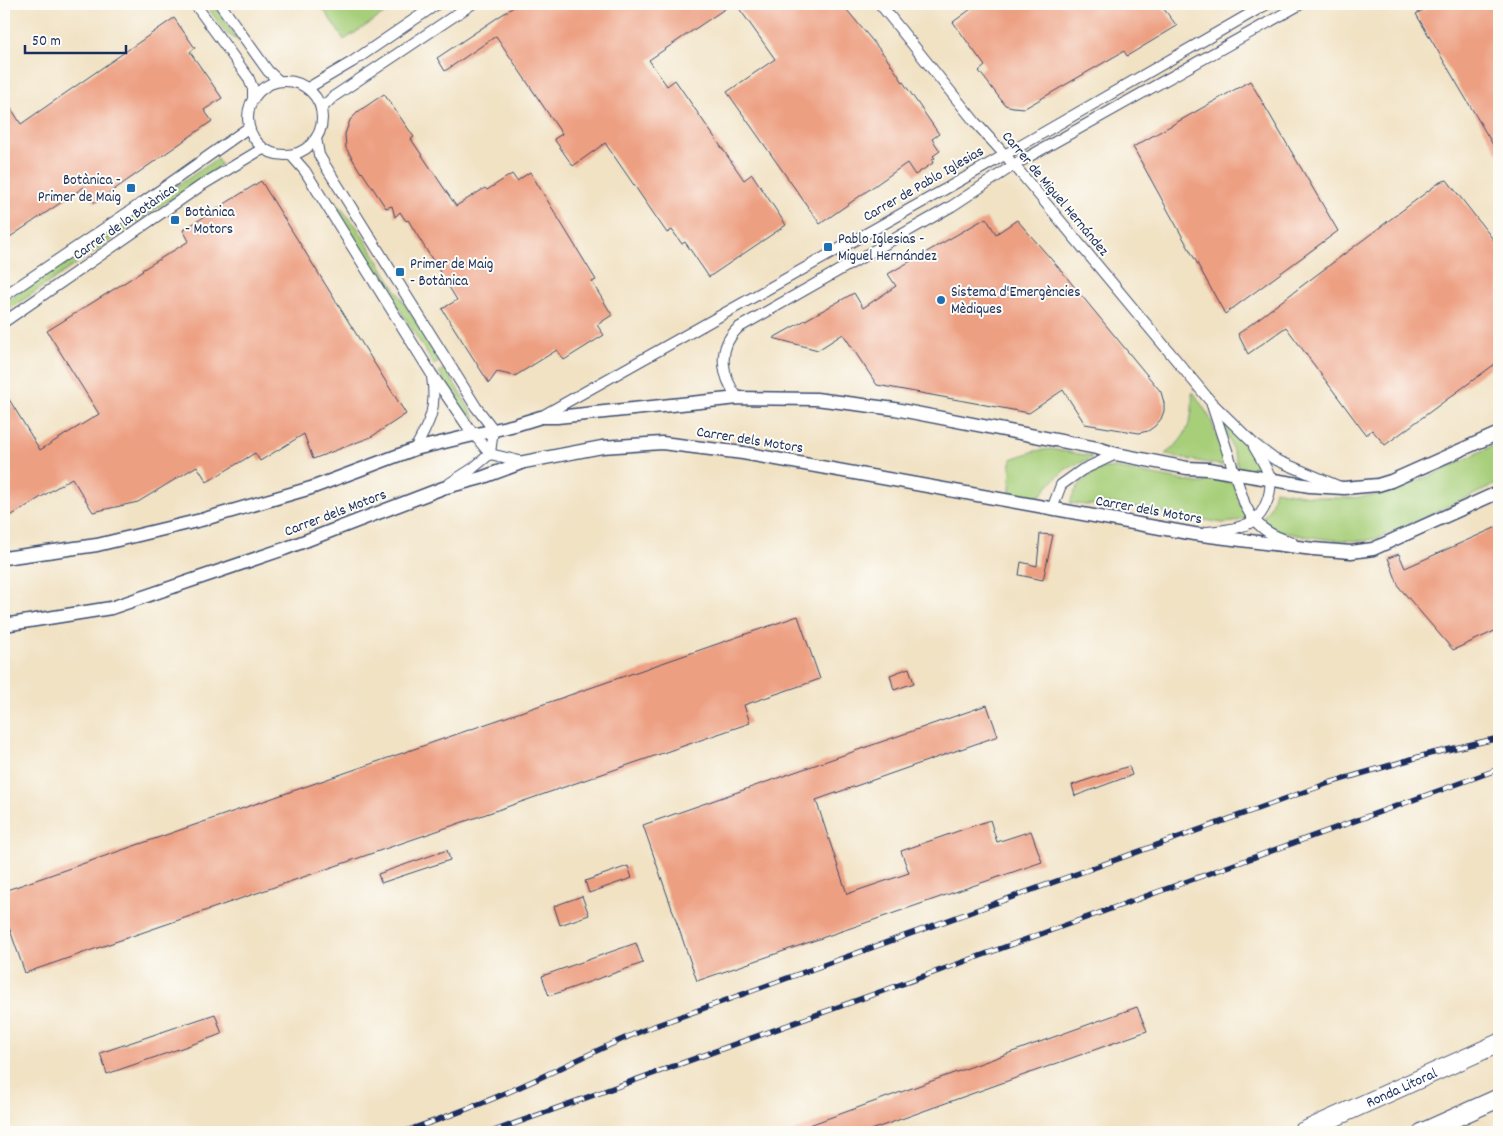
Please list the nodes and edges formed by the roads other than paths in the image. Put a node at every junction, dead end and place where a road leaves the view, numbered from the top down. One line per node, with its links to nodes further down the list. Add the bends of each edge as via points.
1 (195, 4): 10 (street, via 248,77)
2 (220, 4): 8 (street)
3 (437, 4): 9 (street)
4 (472, 4): 11 (street, via 333,97)
5 (880, 4): 15 (street, Carrer de Miguel Hernández)
6 (1267, 4): 15 (street, Carrer de Pablo Iglesias)
7 (1301, 4): 17 (street, Carrer de Pablo Iglesias)
8 (279, 81): 9 (street, via 292,81); 10 (street, via 266,86)
9 (308, 88): 11 (street)
10 (253, 98): 12 (street)
11 (321, 109): 13 (street, via 322,124)
12 (248, 128): 14 (street); 18 (street, Carrer de la Botànica)
13 (316, 138): 16 (street, via 306,149); 24 (street, via 323,162 476,407)
14 (264, 149): 16 (street, via 277,155); 19 (street, Carrer de la Botànica, via 202,186)
15 (1004, 154): 17 (street, Carrer de Miguel Hernández); 23 (street, Carrer de Pablo Iglesias)
16 (291, 155): 20 (street, via 305,171)
17 (1014, 165): 21 (street, Carrer de Pablo Iglesias, via 952,206 738,328 728,341 723,360 726,379); 22 (street, Carrer de Miguel Hernández)
18 (4, 296)
19 (4, 322)
20 (431, 373): 26 (street); 28 (street, via 432,415)
21 (738, 398): 23 (street, Carrer dels Motors); 30 (street, Carrer dels Motors, via 816,399 886,407)
22 (1211, 402): 27 (street, Carrer de Miguel Hernández); 32 (street, Carrer de Miguel Hernández)
23 (541, 417): 24 (street, Carrer dels Motors)
24 (493, 429): 26 (street, Carrer dels Motors); 29 (street)
25 (1499, 433): 35 (street, Carrer dels Motors, via 1391,481)
26 (474, 434): 28 (street, Carrer dels Motors); 29 (street)
27 (1253, 444): 33 (street, Carrer de Miguel Hernández); 35 (street, Carrer de Miguel Hernández, via 1274,459)
28 (415, 449): 41 (street, Carrer dels Motors, via 311,488 201,520 97,545)
29 (490, 454): 31 (street); 34 (street)
30 (1116, 454): 32 (street, Carrer dels Motors, via 1187,468); 37 (street, via 1082,470 1062,485)
31 (524, 462): 34 (street, Carrer dels Motors); 37 (street, Carrer dels Motors, via 602,447 662,443 743,453)
32 (1235, 473): 33 (street, Carrer dels Motors); 38 (street, Carrer de Miguel Hernández)
33 (1270, 479): 35 (street, Carrer dels Motors); 38 (street, via 1267,501)
34 (443, 488): 42 (street, Carrer dels Motors, via 284,549 111,608)
35 (1344, 488)
36 (1499, 492): 40 (street, Carrer dels Motors, via 1373,549 1351,552)
37 (1052, 509): 39 (street, Carrer dels Motors)
38 (1253, 521): 39 (street, via 1228,530); 40 (street, Carrer de Miguel Hernández, via 1274,537)
39 (1194, 534): 40 (street, Carrer dels Motors)
40 (1313, 549)
41 (4, 558)
42 (4, 625)
43 (1499, 1043): 45 (highway, Ronda Litoral)
44 (1499, 1098): 46 (highway)
45 (1302, 1132)
46 (1423, 1132)

